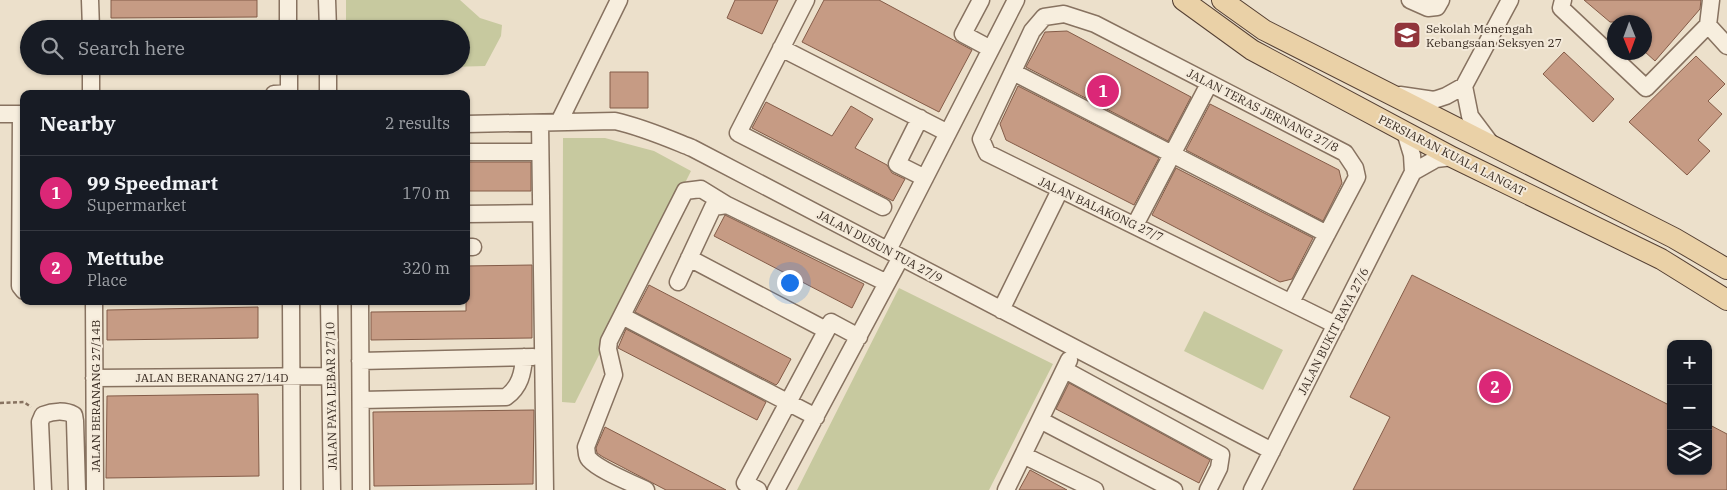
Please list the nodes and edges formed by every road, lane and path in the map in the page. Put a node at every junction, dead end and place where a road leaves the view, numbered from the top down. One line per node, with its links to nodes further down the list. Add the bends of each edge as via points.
1 (90, 0): 15 (street)
2 (288, 0): 16 (street)
3 (327, 0): 17 (street)
4 (619, 0): 39 (street)
5 (806, 0): 22 (street)
6 (981, 0): 23 (street, via 963,34)
7 (1183, 0): 24 (main road, PERSIARAN KUALA LANGAT)
8 (1222, 0): 19 (main road)
9 (1410, 0): 10 (street, via 1428,8 1437,7)
10 (1441, 0)
11 (1563, 0): 18 (street, via 1561,8 1646,88)
12 (1711, 0): 18 (street)
13 (1014, 1): 23 (street)
14 (1503, 2): 30 (street)
15 (91, 20)
16 (288, 20)
17 (328, 20)
18 (1708, 26): 21 (street)
19 (1264, 30): 24 (main road); 34 (main road)
20 (1032, 31): 25 (street, JALAN BALAKONG 27/7); 29 (street, JALAN TERAS JERNANG 27/8, via 1044,17 1064,14 1080,18)
21 (1727, 46)
22 (781, 48): 37 (street); 52 (street, via 738,133)
23 (991, 48): 42 (street)
24 (1252, 50): 41 (main road, PERSIARAN KUALA LANGAT)
25 (1013, 72): 46 (street); 50 (street, JALAN BALAKONG 27/7, via 982,141 987,153)
26 (91, 75): 31 (street)
27 (288, 75): 32 (street)
28 (328, 75): 33 (street)
29 (1209, 84): 46 (street); 56 (street, JALAN TERAS JERNANG 27/8, via 1345,152 1355,168 1356,177)
30 (1464, 86): 34 (street, via 1434,100); 43 (street, via 1470,116)
31 (91, 90)
32 (289, 90)
33 (328, 90)
34 (1386, 91): 43 (main road)
35 (0, 114): 36 (street)
36 (20, 114)
37 (920, 118): 42 (street); 49 (street, via 897,164)
38 (540, 122): 39 (street, JALAN DUSUN TUA 27/9); 40 (street, JALAN DUSUN TUA 27/9); 45 (street)
39 (559, 122): 58 (street, JALAN DUSUN TUA 27/9, via 615,122 663,136 692,148)
40 (470, 124)
41 (1405, 132): 47 (main road, PERSIARAN KUALA LANGAT); 48 (street)
42 (948, 133): 49 (street)
43 (1493, 146): 57 (main road)
44 (470, 152): 45 (street)
45 (540, 152): 53 (street)
46 (1172, 154): 55 (street); 56 (street)
47 (1452, 157): 48 (street, via 1436,159); 60 (main road, PERSIARAN KUALA LANGAT)
48 (1413, 172): 72 (street, JALAN BUKIT RAYA 27/6)
49 (925, 178): 58 (street)
50 (1060, 190): 55 (street, JALAN BALAKONG 27/7); 70 (street)
51 (727, 205): 59 (street, via 713,206); 63 (street); 71 (street, via 701,189 685,191)
52 (883, 207)
53 (541, 212): 54 (street); 77 (street)
54 (470, 214)
55 (1135, 224): 65 (street, JALAN BALAKONG 27/7)
56 (1327, 234): 65 (street, JALAN TERAS JERNANG 27/8)
57 (1674, 238): 60 (main road); 61 (main road)
58 (894, 254): 63 (street); 70 (street, JALAN DUSUN TUA 27/9)
59 (689, 258): 62 (street); 73 (street)
60 (1661, 259): 64 (main road, PERSIARAN KUALA LANGAT)
61 (1727, 269)
62 (678, 282)
63 (887, 283): 74 (street)
64 (1727, 300)
65 (1292, 302): 72 (street, JALAN BALAKONG 27/7)
66 (94, 305): 82 (street, JALAN BERANANG 27/14B)
67 (291, 305): 80 (street)
68 (329, 305): 81 (street, JALAN PAYA LEBAR 27/10)
69 (360, 305): 78 (street)
70 (1001, 310): 75 (street, JALAN DUSUN TUA 27/9)
71 (622, 316): 84 (street); 98 (street, via 608,349 614,375 586,447 589,458)
72 (1336, 325): 89 (street, JALAN BUKIT RAYA 27/6)
73 (826, 330): 74 (street, via 831,322); 84 (street)
74 (859, 336): 87 (street)
75 (1074, 349): 79 (street); 89 (street, JALAN DUSUN TUA 27/9)
76 (524, 357): 77 (street); 78 (street); 83 (street, via 520,380 513,392 506,396)
77 (543, 357): 97 (street)
78 (360, 361): 83 (street)
79 (1064, 370): 88 (street); 104 (street, via 1221,455 1220,468)
80 (291, 376): 81 (street, JALAN BERANANG 27/14D); 82 (street, JALAN BERANANG 27/14D); 94 (street)
81 (330, 376): 95 (street, JALAN PAYA LEBAR 27/10)
82 (94, 378): 93 (street, JALAN BERANANG 27/14B)
83 (361, 400): 96 (street)
84 (788, 402): 87 (street); 99 (street, via 745,483)
85 (0, 403): 86 (path, via 24,402)
86 (43, 415): 91 (street, via 40,422); 92 (street, via 50,412 74,415)
87 (816, 417): 100 (street)
88 (1040, 420): 90 (street); 103 (street)
89 (1272, 450): 105 (street, JALAN BUKIT RAYA 27/6)
90 (1024, 455): 101 (street); 102 (street)
91 (43, 490)
92 (76, 490)
93 (95, 490)
94 (292, 490)
95 (332, 490)
96 (361, 490)
97 (545, 490)
98 (646, 490)
99 (758, 490)
100 (776, 490)
101 (1006, 490)
102 (1095, 490)
103 (1174, 490)
104 (1208, 490)
105 (1252, 490)

